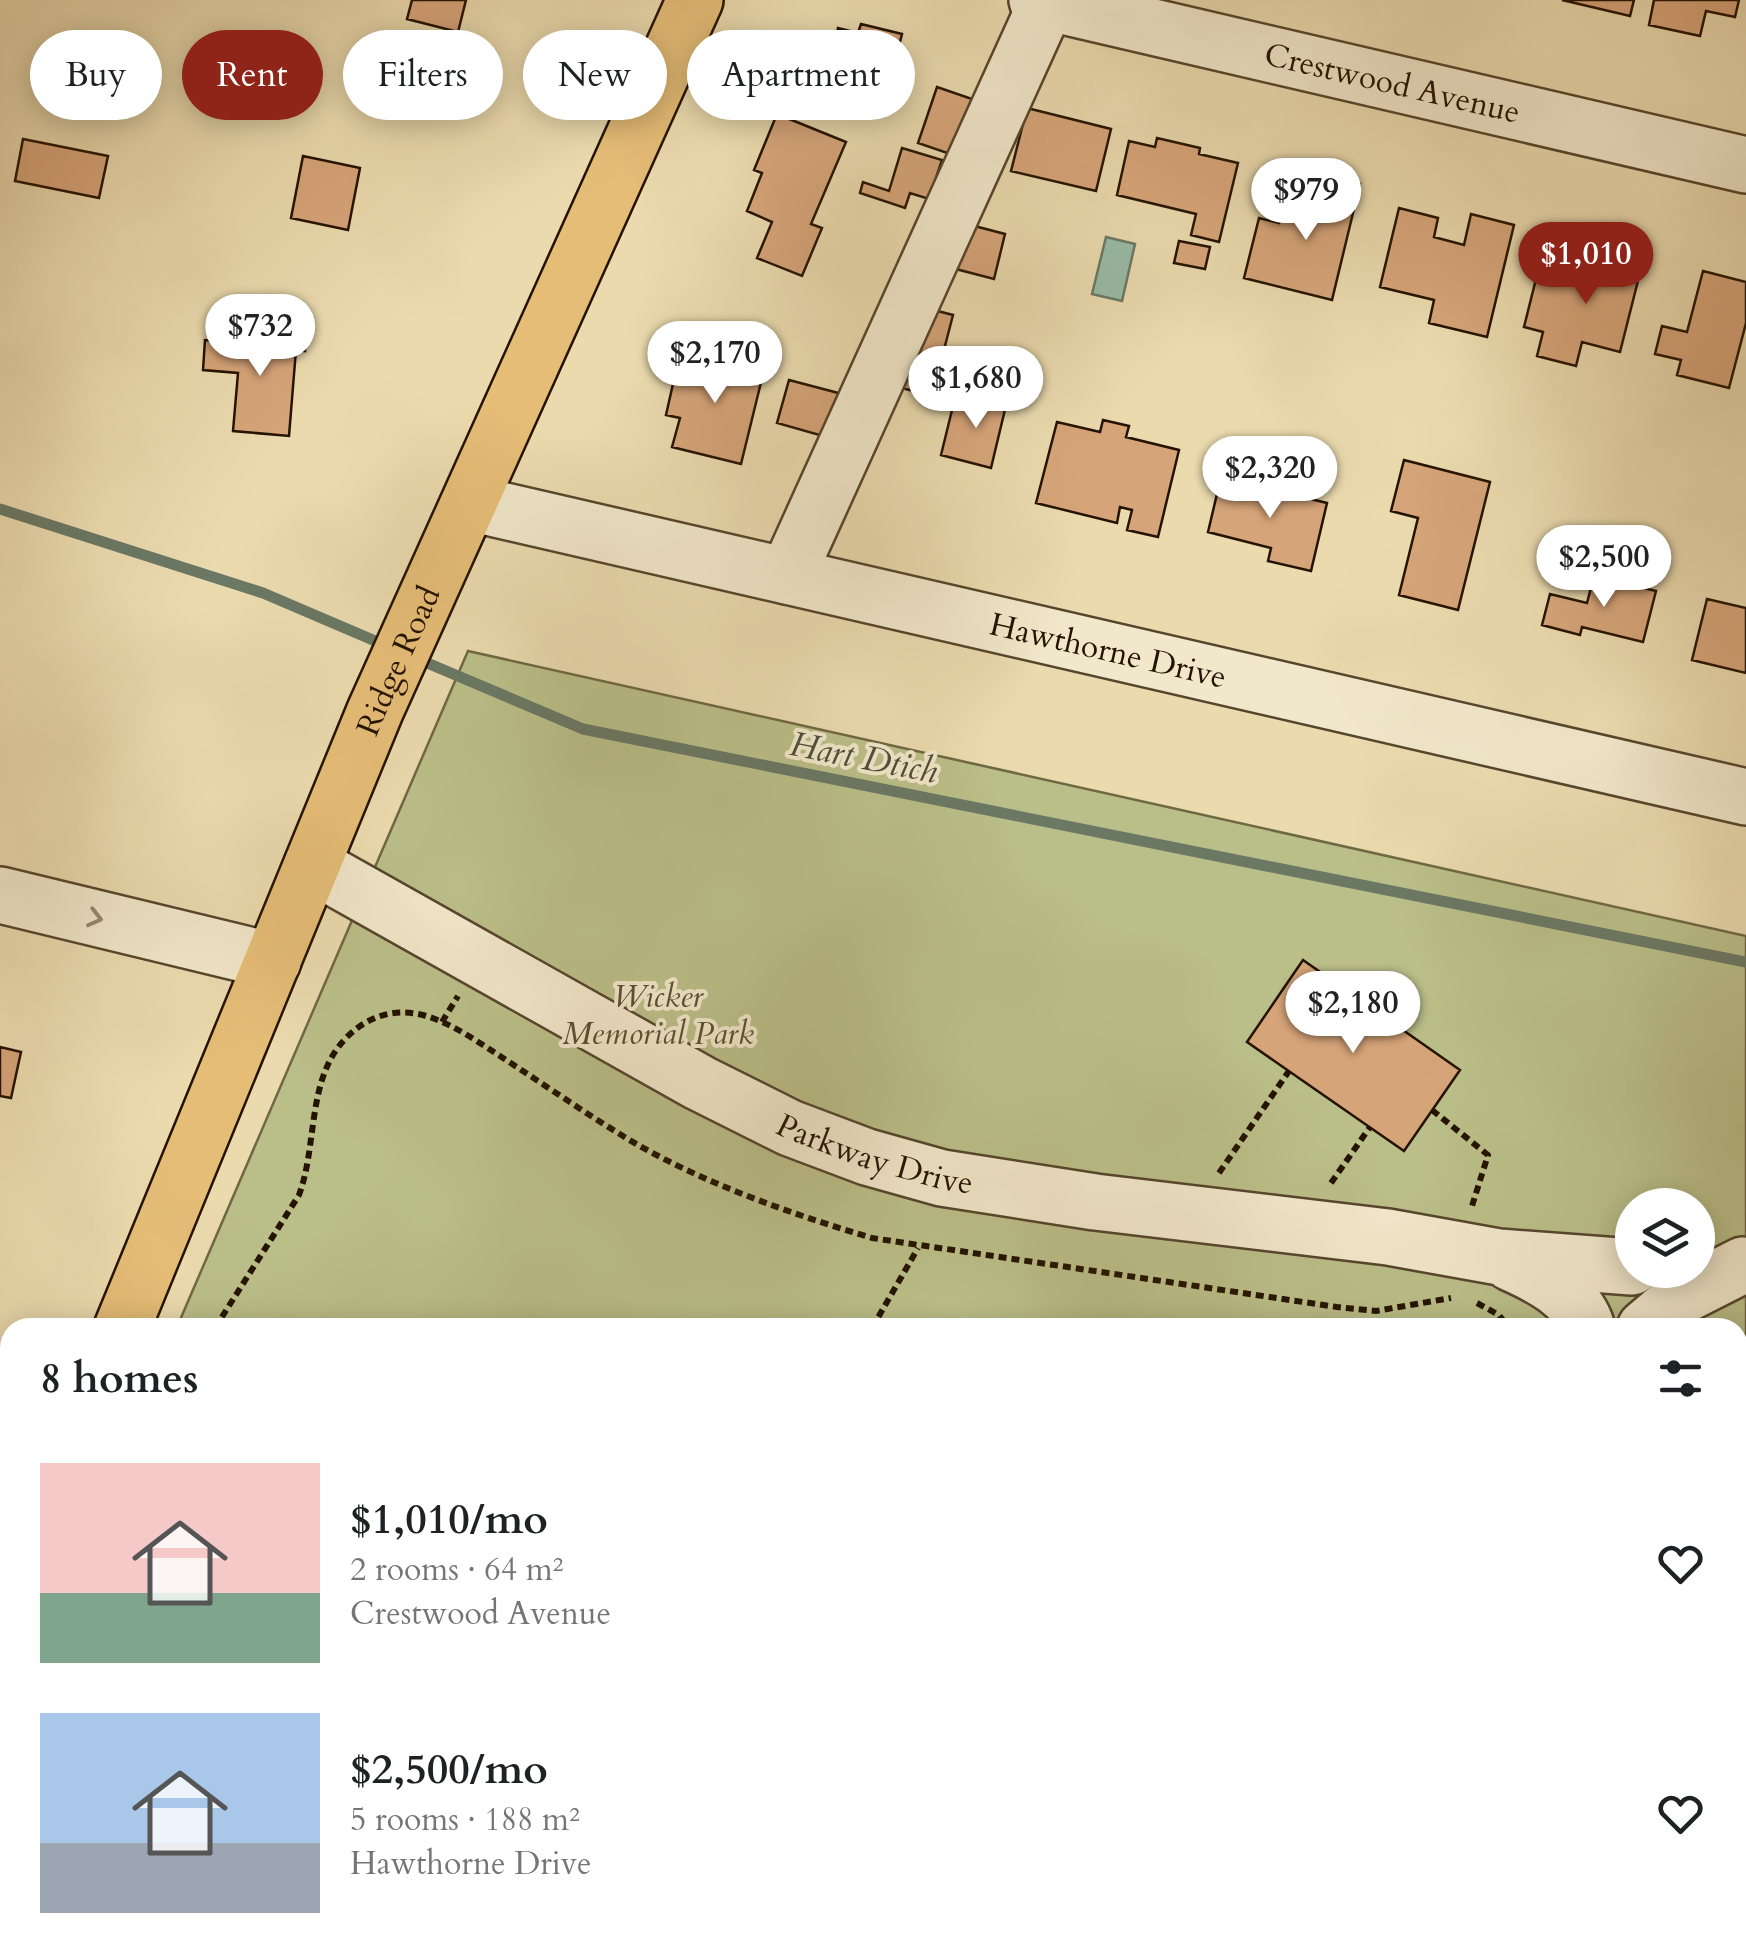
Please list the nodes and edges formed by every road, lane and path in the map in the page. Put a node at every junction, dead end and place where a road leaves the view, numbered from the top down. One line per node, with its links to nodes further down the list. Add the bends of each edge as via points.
1 (694, 0): 4 (main road, Ridge Road)
2 (1044, 1): 3 (street, Crestwood Avenue); 5 (street)
3 (1746, 165)
4 (470, 503): 5 (street, Hawthorne Drive); 7 (main road, Ridge Road)
5 (787, 576): 6 (street, Hawthorne Drive)
6 (1746, 798)
7 (312, 865): 9 (main road, Ridge Road); 13 (street, Parkway Drive, via 625,1043 790,1128 942,1178)
8 (0, 895): 9 (street, one-way to 9)
9 (273, 961): 19 (main road, Ridge Road)
10 (1289, 1071): 13 (path)
11 (1432, 1110): 16 (path, via 1488,1155)
12 (1370, 1127): 14 (path)
13 (1191, 1214): 14 (street, Parkway Drive)
14 (1300, 1226): 16 (street, Parkway Drive)
15 (918, 1248): 20 (path, via 820,1222 680,1166 442,1022 380,1014 332,1056 300,1195); 21 (path); 22 (path, via 1376,1311 1464,1297)
16 (1479, 1253): 17 (street); 23 (street, via 1535,1274 1562,1291)
17 (1615, 1265)
18 (1729, 1266): 24 (street)
19 (126, 1318)
20 (221, 1318)
21 (878, 1318)
22 (1501, 1318)
23 (1583, 1318)
24 (1658, 1318)

